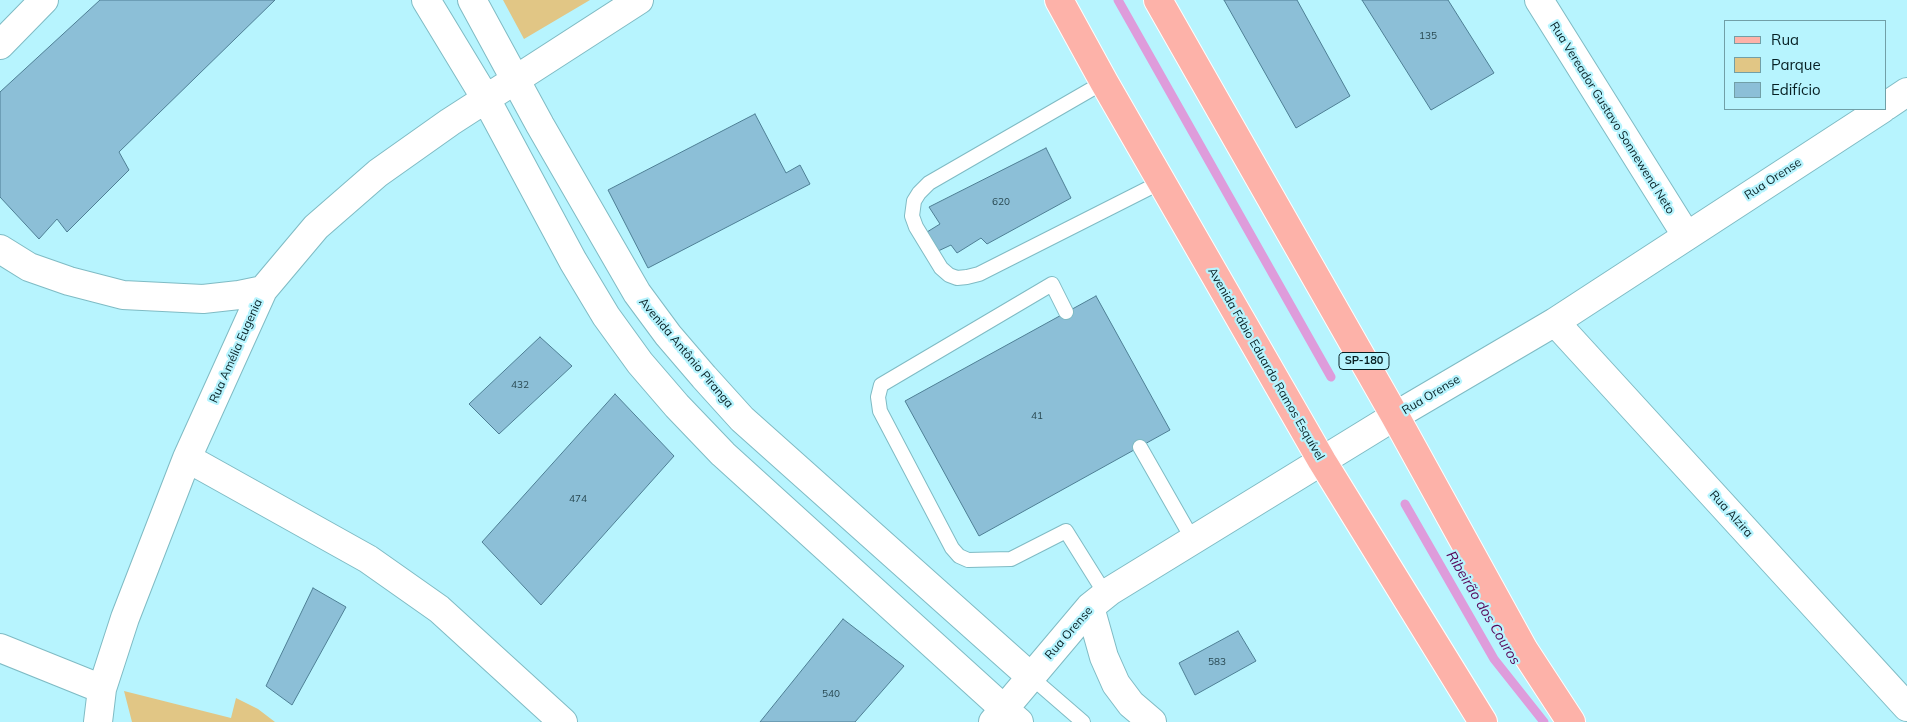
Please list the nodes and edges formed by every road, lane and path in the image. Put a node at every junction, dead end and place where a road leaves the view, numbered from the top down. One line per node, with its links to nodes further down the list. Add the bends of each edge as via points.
1 (44, 0): 8 (street)
2 (426, 0): 12 (street)
3 (472, 0): 9 (street, Avenida Antônio Piranga)
4 (639, 0): 9 (street, Rua Amélia Eugenia)
5 (1059, 0): 10 (main road, Avenida Fábio Eduardo Ramos Esquível)
6 (1158, 0): 21 (main road, SP-180)
7 (1539, 0): 16 (street, Rua Vereador Gustavo Sonnewend Neto)
8 (0, 45)
9 (515, 80): 12 (street, Rua Amélia Eugenia); 28 (street, Avenida Antônio Piranga, via 637,294 704,377 742,419)
10 (1104, 82): 15 (main road, Avenida Fábio Eduardo Ramos Esquível); 15 (lane, via 929,183 914,201 912,216 916,227 941,268 957,278 967,277 979,274)
11 (1907, 92): 13 (street)
12 (486, 99): 18 (street, Rua Amélia Eugenia, via 378,173 316,227); 31 (street, via 573,261 606,316 640,363 723,454)
13 (1887, 105)
14 (1880, 110): 16 (street, Rua Orense)
15 (1161, 182): 24 (main road, Avenida Fábio Eduardo Ramos Esquível)
16 (1686, 235): 20 (street, Rua Orense)
17 (0, 249): 18 (street, via 29,267 123,295 203,299)
18 (263, 290): 23 (street, Rua Amélia Eugenia)
19 (1066, 312): 26 (lane, via 1052,284 881,384 878,397 880,411 958,556 968,560 1011,559 1066,531)
20 (1555, 322): 21 (street, Rua Orense); 30 (street, Rua Alzira)
21 (1395, 416): 24 (street, Rua Orense); 37 (main road, SP-180, via 1524,650)
22 (1140, 447): 25 (lane)
23 (187, 458): 29 (street, Rua Amélia Eugenia, via 125,618); 33 (street, via 368,559 439,609)
24 (1322, 461): 25 (street, Rua Orense); 36 (main road, Avenida Fábio Eduardo Ramos Esquível)
25 (1193, 540): 26 (street, Rua Orense)
26 (1098, 601): 28 (street, Rua Orense); 35 (street, via 1104,657 1116,684)
27 (0, 648): 29 (street)
28 (1031, 677): 31 (street, Rua Orense); 34 (lane)
29 (102, 689): 32 (street, Rua Amélia Eugenia)
30 (1907, 707)
31 (1005, 718)
32 (98, 722)
33 (563, 722)
34 (1083, 722)
35 (1152, 722)
36 (1483, 722)
37 (1571, 722)

